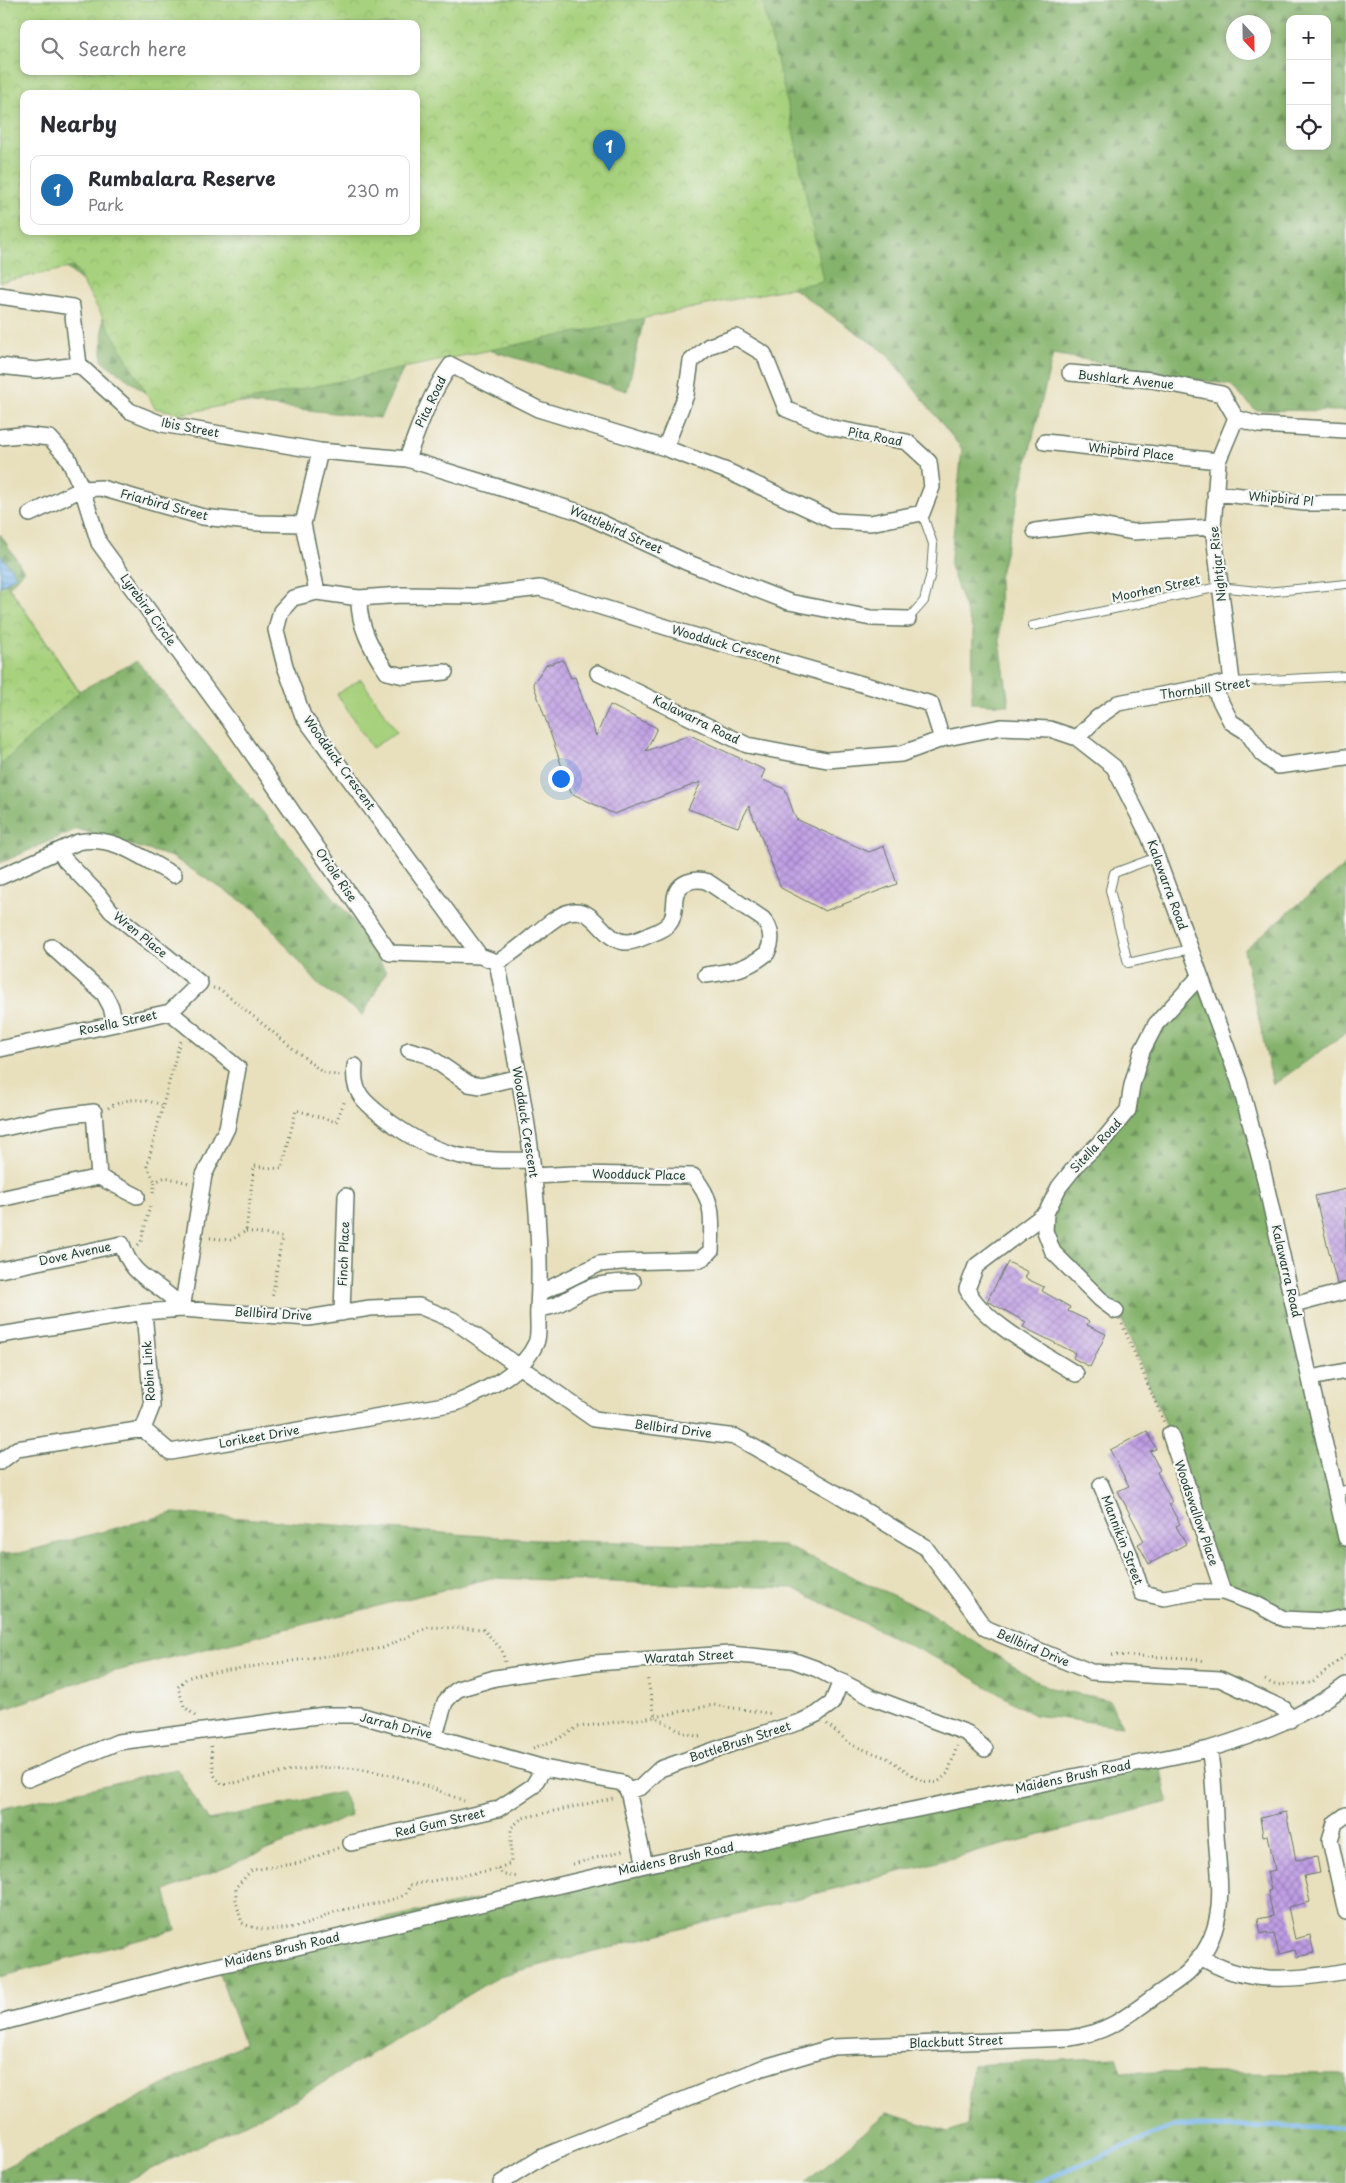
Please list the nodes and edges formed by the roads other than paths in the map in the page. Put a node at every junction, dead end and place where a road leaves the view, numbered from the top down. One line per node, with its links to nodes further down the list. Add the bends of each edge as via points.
1 (0, 296): 2 (street, via 72,307)
2 (79, 365): 3 (street, via 36,370); 10 (street, Ibis Street, via 130,411 162,424)
3 (0, 366)
4 (1070, 373): 5 (street, Bushlark Avenue, via 1152,380 1222,394)
5 (1236, 418): 6 (street, via 1258,425); 12 (street, Nightjar Rise)
6 (1346, 430)
7 (0, 437): 13 (street, Lyrebird Circle, via 50,438 68,458)
8 (1045, 442): 12 (street, Whipbird Place)
9 (665, 448): 11 (street, Pita Road, via 538,409 451,365 438,383); 16 (street, Pita Road, via 727,471 834,521 870,523); 16 (street, Pita Road, via 686,395 691,361 709,346 736,338 764,354 786,409 833,428 907,442 929,462 932,487)
10 (320, 452): 11 (street, Wattlebird Street); 18 (street)
11 (407, 459): 25 (street, Wattlebird Street, via 576,511 686,562 789,602 871,618)
12 (1218, 461): 14 (street, Nightjar Rise)
13 (82, 488): 17 (street, Friarbird Street); 18 (street, Friarbird Street, via 102,488 203,517 258,524); 32 (street, Lyrebird Circle, via 99,543)
14 (1215, 493): 15 (street, Whipbird Pl, via 1305,503); 19 (street, Nightjar Rise)
15 (1346, 503)
16 (922, 513): 25 (lane, via 933,544 932,573 924,601)
17 (30, 514)
18 (303, 524): 23 (street)
19 (1213, 527): 20 (street, via 1133,532 1091,524); 22 (street, Nightjar Rise)
20 (1035, 531)
21 (1346, 584): 22 (lane, Moorhen Street, via 1267,592)
22 (1219, 587): 26 (lane, Moorhen Street); 30 (street, Nightjar Rise)
23 (317, 592): 24 (street, Woodduck Crescent); 42 (street, Woodduck Crescent, via 292,598 281,611 276,630 303,716)
24 (360, 598): 27 (street, via 359,606 371,648 386,672 404,676); 34 (street, Woodduck Crescent, via 474,596 540,588 930,704)
25 (908, 619)
26 (1032, 626)
27 (445, 672)
28 (598, 673): 34 (street, Kalawarra Road, via 746,745 827,760 902,754)
29 (1346, 676): 30 (lane, Thornbill Street)
30 (1232, 682): 31 (street, Thornbill Street)
31 (1212, 686): 33 (street, Thornbill Street, via 1118,703); 35 (street, via 1231,722 1247,732 1262,754 1278,766)
32 (231, 723): 42 (street, Oriole Rise, via 390,953)
33 (1076, 738): 34 (street, Kalawarra Road, via 1050,729 1001,727); 37 (street, Kalawarra Road, via 1114,767)
34 (942, 739)
35 (1346, 757)
36 (60, 850): 38 (street, via 88,840 111,843 132,850); 39 (street); 46 (street, Wren Place, via 64,860 111,911 200,983)
37 (1157, 857): 41 (street, Kalawarra Road); 41 (lane, via 1114,873 1110,890 1128,963)
38 (174, 875)
39 (0, 877)
40 (52, 947): 47 (street, via 104,994)
41 (1190, 949): 45 (street, Kalawarra Road)
42 (480, 956): 43 (street)
43 (497, 962): 44 (street, via 515,952 559,916 571,911 590,915 620,941 630,942 660,930 674,913 679,890 686,883 698,880 708,882 763,919 771,936 767,953 750,966); 51 (street, Woodduck Crescent)
44 (706, 975)
45 (1200, 976): 58 (street, Sitella Road, via 1156,1024 1142,1051 1128,1110 1059,1187); 63 (street, Kalawarra Road, via 1239,1081 1262,1163)
46 (170, 1012): 47 (street, Rosella Street); 64 (street, Rosella Street, via 238,1068 227,1128 204,1175)
47 (115, 1024): 48 (street, Rosella Street)
48 (0, 1047)
49 (409, 1050): 51 (street, via 427,1055 469,1084 481,1086)
50 (354, 1073): 53 (street, via 365,1103 414,1140 460,1157)
51 (519, 1077): 53 (street, Woodduck Crescent)
52 (0, 1129): 54 (street, via 54,1117 94,1115)
53 (533, 1168): 62 (street, Woodduck Crescent); 62 (street, Woodduck Place, via 572,1174 692,1176 710,1203 712,1225 711,1250 700,1260 599,1264)
54 (99, 1177): 55 (street); 57 (street)
55 (137, 1196)
56 (346, 1196): 68 (street, Finch Place)
57 (0, 1199)
58 (1046, 1213): 66 (street, via 1045,1231 1053,1252); 72 (street, Sitella Road, via 976,1266 967,1289 986,1316)
59 (0, 1270): 64 (street, Dove Avenue, via 122,1244 126,1259 141,1275 172,1298)
60 (633, 1282): 65 (street, via 614,1282 583,1290 555,1307)
61 (1346, 1291): 63 (street)
62 (540, 1293): 65 (street, Woodduck Crescent)
63 (1294, 1305): 73 (street, Kalawarra Road)
64 (178, 1309): 67 (street, Bellbird Drive); 68 (street, Bellbird Drive, via 308,1318)
65 (538, 1309): 70 (street, Woodduck Crescent, via 537,1342)
66 (1116, 1311)
67 (144, 1312): 69 (street, Bellbird Drive); 74 (street, Robin Link, via 152,1406)
68 (342, 1313): 70 (street, Bellbird Drive, via 419,1306 453,1320)
69 (0, 1335)
70 (520, 1365): 74 (street, Lorikeet Drive, via 487,1390 456,1403 349,1422 170,1452); 84 (street, Bellbird Drive, via 594,1419 736,1437 826,1487 925,1546 985,1628 1091,1672 1220,1679 1284,1709)
71 (1346, 1372): 73 (street)
72 (1076, 1374)
73 (1310, 1378): 78 (street, Kalawarra Road)
74 (142, 1429): 76 (street, via 17,1449)
75 (1170, 1434): 80 (street, Woodswallow Place)
76 (0, 1462)
77 (1101, 1485): 80 (street, Mannikin Street, via 1142,1593 1164,1598 1197,1592)
78 (1341, 1491): 79 (street, Kalawarra Road)
79 (1346, 1538)
80 (1223, 1592): 81 (street, Mannikin Street, via 1256,1604 1284,1620 1326,1621)
81 (1346, 1617)
82 (841, 1681): 85 (street, Waratah Street, via 792,1660 738,1654 594,1664 495,1678 454,1691 445,1702); 86 (street, Waratah Street, via 871,1697 967,1734); 90 (street, BottleBrush Street, via 832,1703 817,1714 660,1769 641,1787)
83 (1346, 1685): 84 (street, Maidens Brush Road)
84 (1290, 1720): 87 (street, Maidens Brush Road)
85 (435, 1735): 88 (street, Jarrah Drive); 89 (street, Jarrah Drive, via 359,1715 325,1715 118,1742)
86 (985, 1749)
87 (1209, 1749): 93 (street, Maidens Brush Road); 95 (street, Blackbutt Street, via 1220,1912 1213,1934)
88 (544, 1768): 90 (street, Jarrah Drive, via 614,1781); 92 (street, Red Gum Street, via 533,1786 498,1809)
89 (28, 1779)
90 (628, 1791): 93 (street)
91 (1346, 1815): 94 (street, via 1335,1823 1330,1840)
92 (351, 1843)
93 (645, 1865): 97 (street, Maidens Brush Road, via 204,1969)
94 (1346, 1912)
95 (1200, 1956): 96 (street, via 1221,1969 1262,1978 1282,1979); 98 (street, Blackbutt Street, via 1187,1972 1101,2032 1070,2038 833,2047 762,2068 551,2153)
96 (1346, 1971)
97 (0, 2023)
98 (501, 2183)

